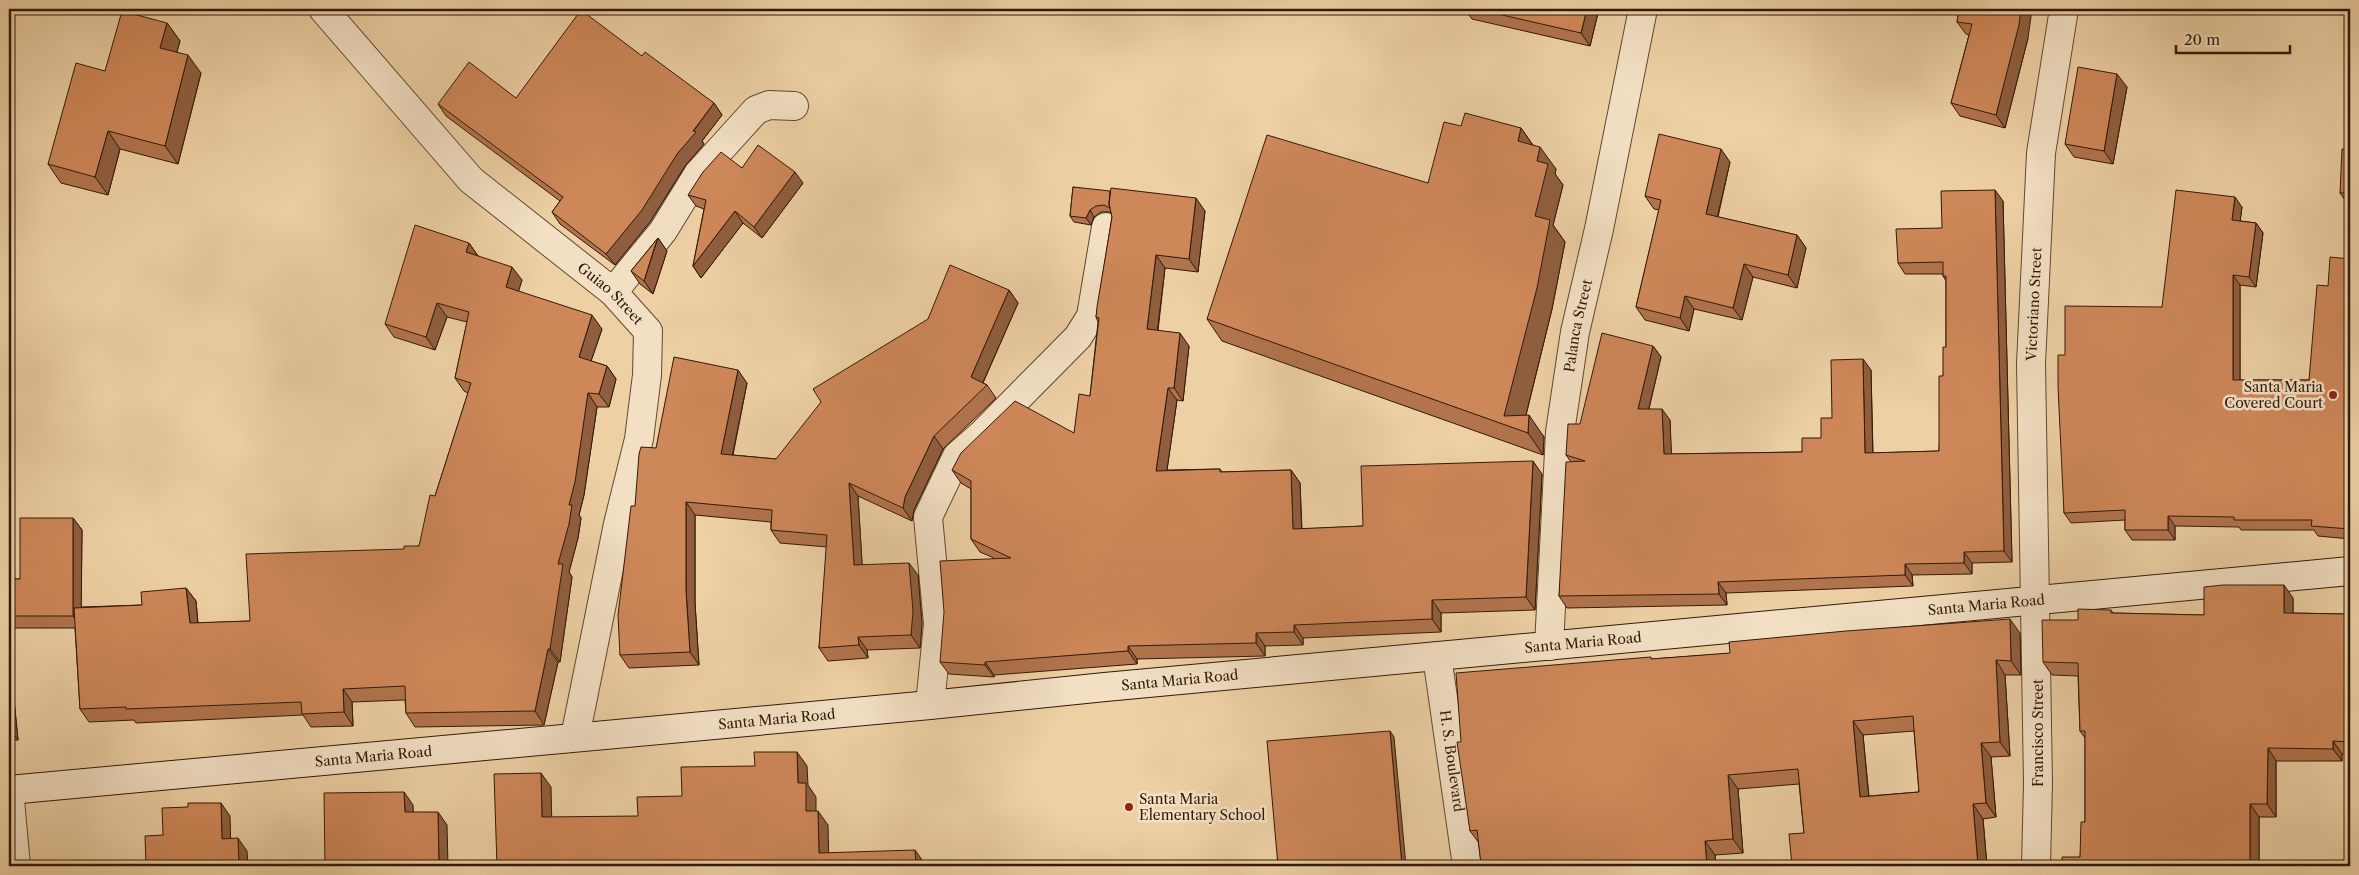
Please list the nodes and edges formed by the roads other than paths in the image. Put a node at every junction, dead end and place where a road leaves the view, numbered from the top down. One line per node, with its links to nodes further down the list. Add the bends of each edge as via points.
1 (323, 9): 6 (street, Guiao Street, via 471,180)
2 (1643, 9): 9 (street, Palanca Street, via 1575,332 1560,432)
3 (2064, 9): 8 (street, Victoriano Street, via 2042,153 2032,354)
4 (794, 106): 6 (street, via 769,105 756,110 698,174 663,231)
5 (1106, 227): 11 (street, via 1091,316 1078,337 957,456 928,517 938,624)
6 (613, 292): 12 (street, Guiao Street, via 648,331 648,375 639,439 618,524)
7 (2350, 570): 8 (street, Santa Maria Road)
8 (2037, 600): 9 (street, Santa Maria Road); 16 (street, Francisco Street)
9 (1549, 646): 10 (street, Santa Maria Road)
10 (1438, 656): 11 (street, Santa Maria Road); 15 (street, H. S. Boulevard)
11 (930, 705): 12 (street, Santa Maria Road)
12 (575, 737): 13 (street, Santa Maria Road)
13 (9, 790): 14 (street)
14 (16, 866)
15 (1467, 866)
16 (2036, 866)

